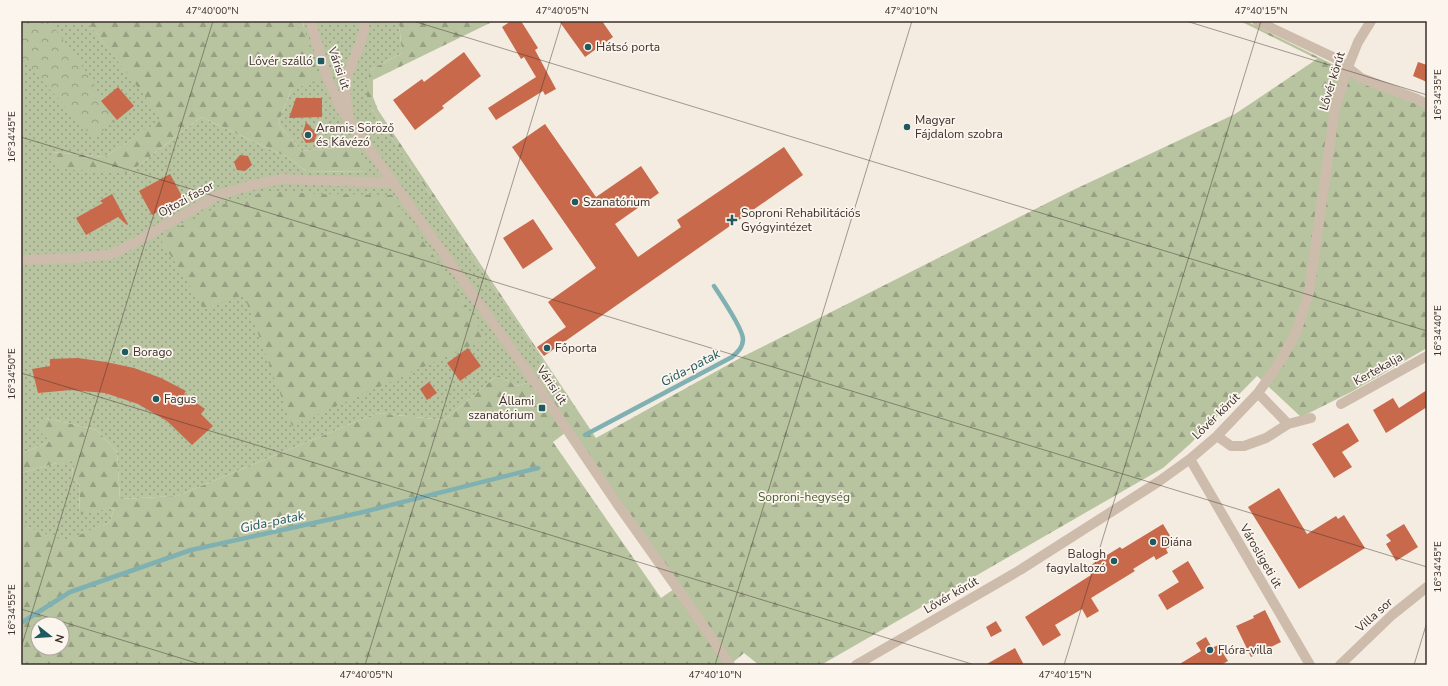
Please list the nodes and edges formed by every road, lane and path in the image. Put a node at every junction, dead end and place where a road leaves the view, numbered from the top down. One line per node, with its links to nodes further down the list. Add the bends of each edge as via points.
1 (312, 21): 7 (street, Várisi út, via 334,96)
2 (364, 21): 7 (street, Várisi út, via 346,83)
3 (1257, 21): 5 (street, via 1337,59)
4 (1371, 21): 5 (street, Lővér körút, via 1358,42)
5 (1348, 67): 6 (street, via 1360,78); 11 (street, Lővér körút, via 1335,108 1309,292 1296,333)
6 (1427, 104)
7 (349, 120): 8 (street, Várisi út)
8 (393, 183): 9 (street, Ojtozi fasor, via 282,179 252,185 218,195 112,254); 18 (street, Várisi út, via 532,378)
9 (21, 260)
10 (1427, 356): 12 (street, Kertekalja)
11 (1258, 393): 14 (street); 15 (street, Lővér körút)
12 (1341, 404)
13 (1311, 418): 14 (street)
14 (1288, 424): 15 (street, via 1266,438 1244,446 1231,446)
15 (1216, 436): 16 (street, Lővér körút)
16 (1190, 459): 19 (street, Lővér körút, via 1020,570); 20 (street, Városligeti út)
17 (1427, 587): 21 (street, Villa sor, via 1392,615)
18 (730, 665)
19 (856, 665)
20 (1310, 665)
21 (1340, 665)

